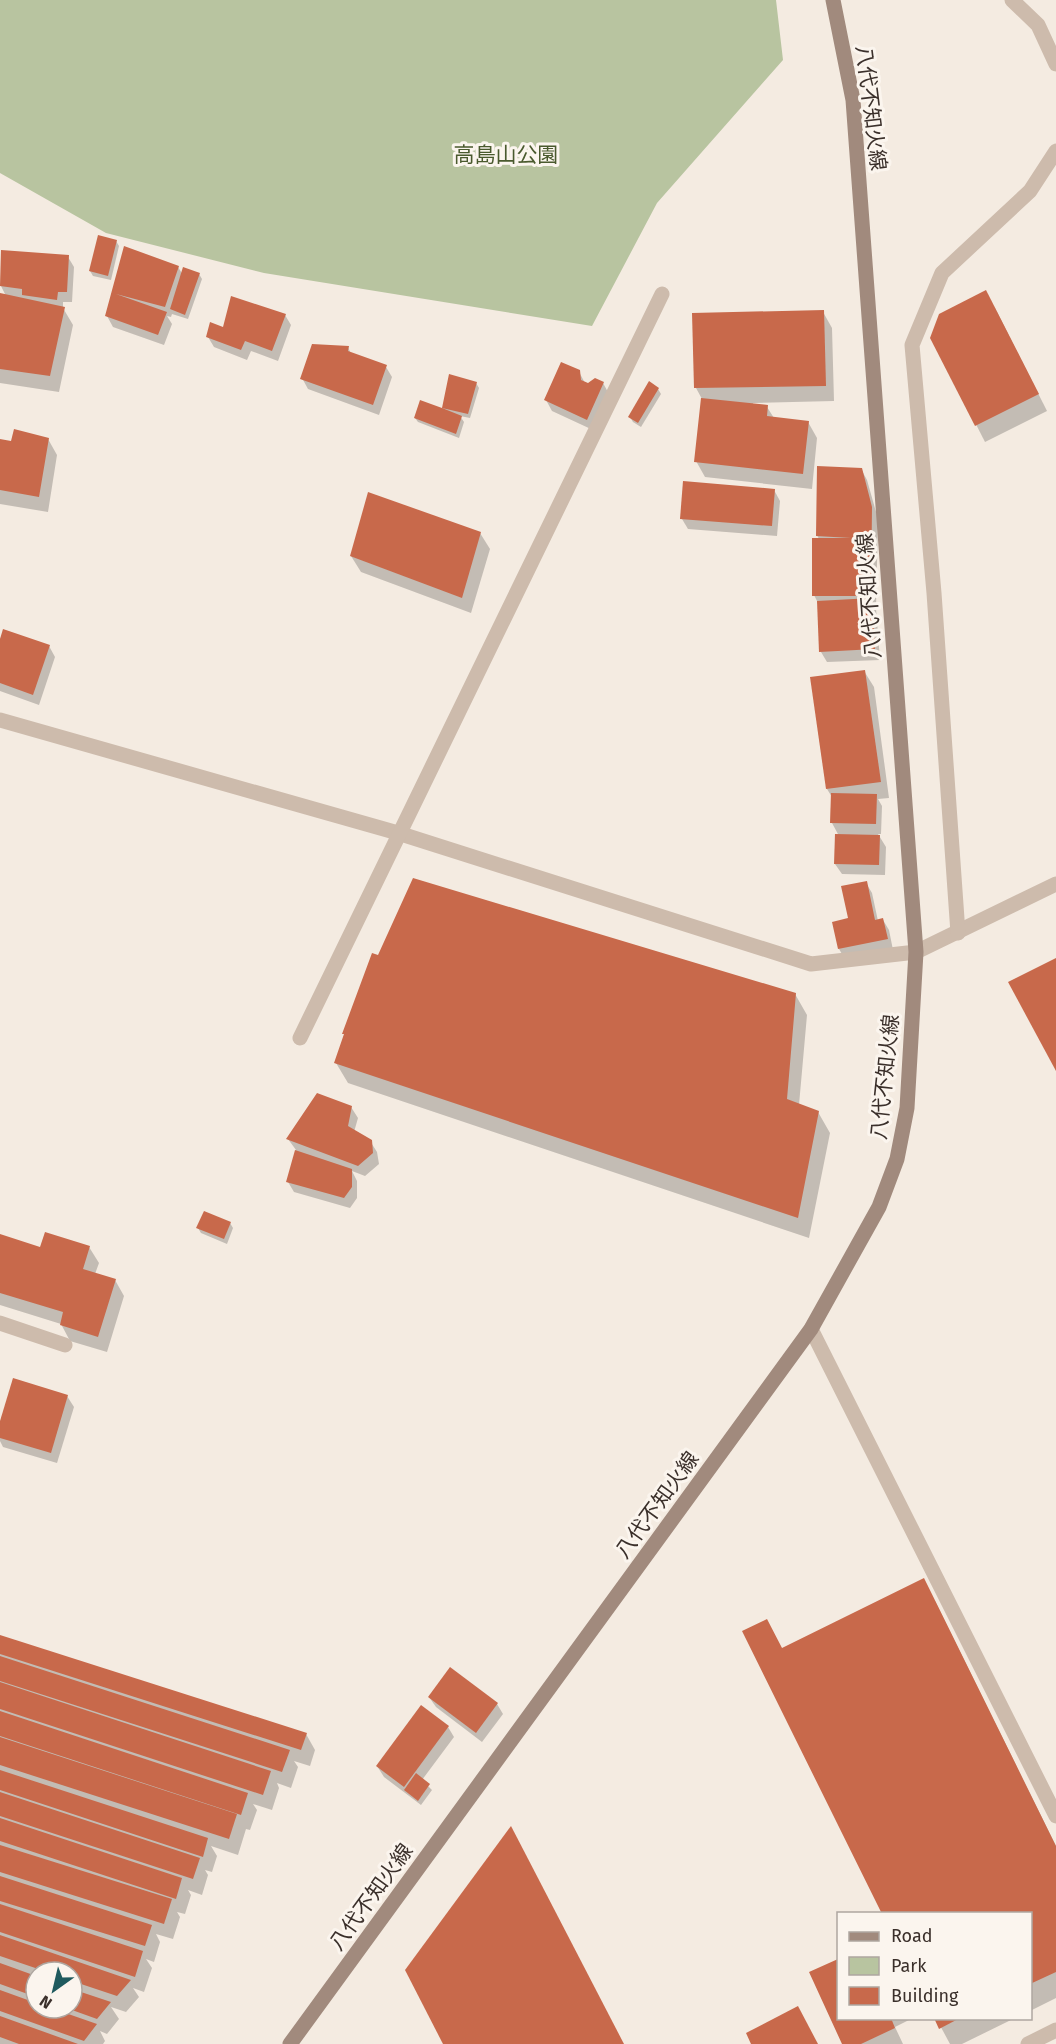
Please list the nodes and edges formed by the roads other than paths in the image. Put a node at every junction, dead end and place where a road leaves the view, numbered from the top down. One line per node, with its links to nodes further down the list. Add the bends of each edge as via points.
1 (833, 0): 10 (main road, 八代不知火線, via 853,100)
2 (1012, 0): 3 (street, via 1038,25)
3 (1056, 64)
4 (1056, 151): 9 (street, via 1030,190 942,273 912,345)
5 (662, 294): 7 (street)
6 (0, 720): 7 (street)
7 (398, 833): 10 (street, via 811,964); 11 (street)
8 (1056, 884): 9 (street)
9 (958, 933): 10 (street)
10 (916, 951): 13 (main road, 八代不知火線, via 908,1108 897,1159 879,1208)
11 (300, 1038)
12 (0, 1323): 14 (street)
13 (811, 1329): 15 (street); 17 (main road, 八代不知火線)
14 (66, 1345)
15 (1056, 1816)
16 (1056, 2030): 18 (street)
17 (290, 2044)
18 (1028, 2044)

